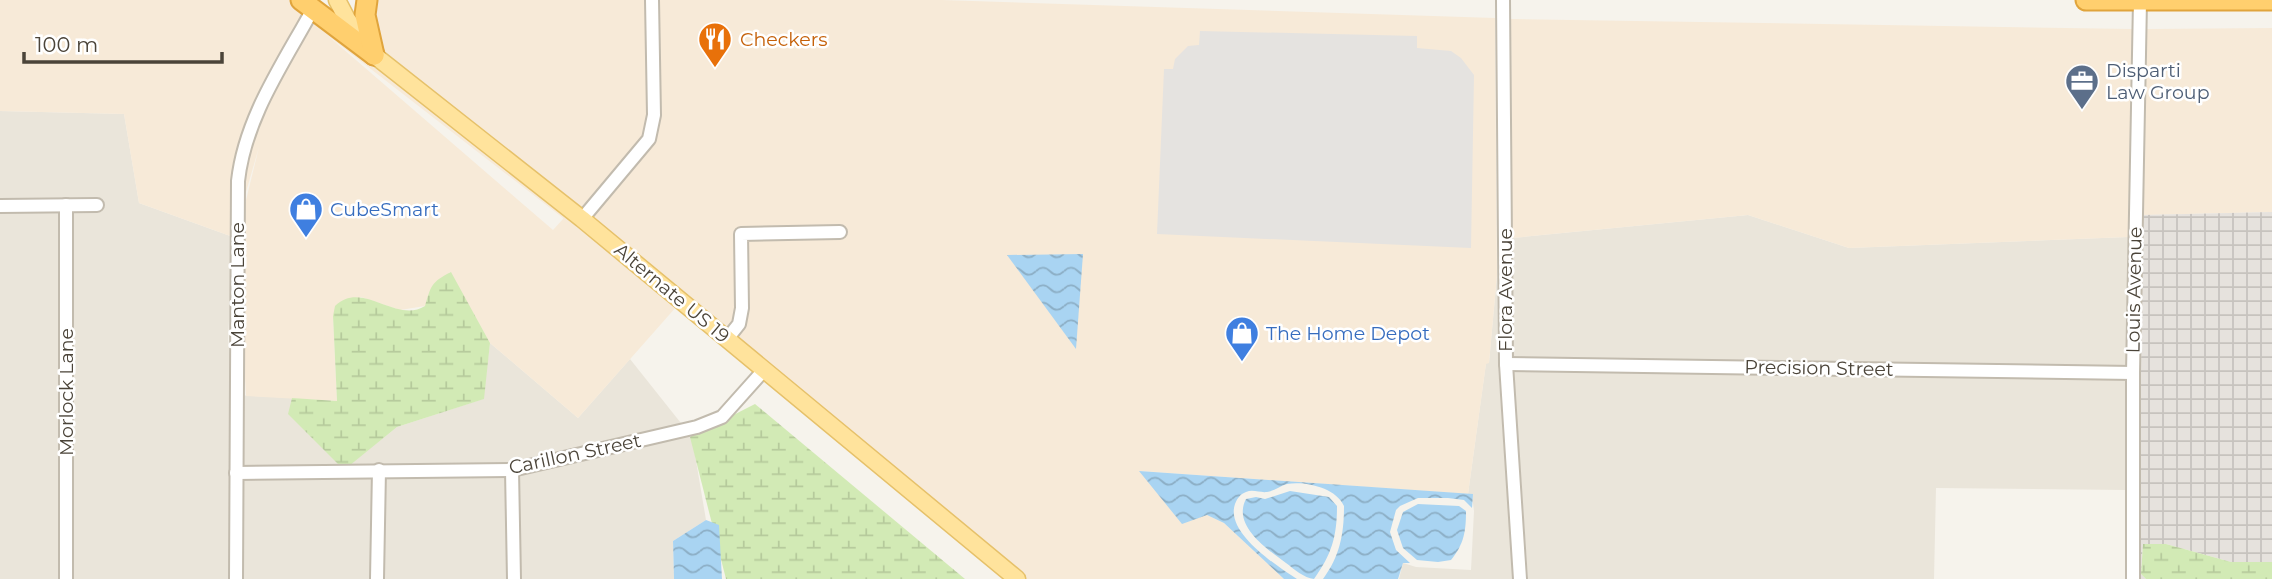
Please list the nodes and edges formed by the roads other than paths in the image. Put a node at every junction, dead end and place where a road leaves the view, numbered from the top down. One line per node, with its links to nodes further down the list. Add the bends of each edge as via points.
1 (337, 0): 9 (main road, Alternate US 19)
2 (367, 0): 9 (highway, via 365,15)
3 (652, 0): 13 (street, via 652,131)
4 (1503, 0): 16 (street, Flora Avenue)
5 (2086, 0): 6 (highway)
6 (2140, 0): 7 (highway); 18 (street, Louis Avenue)
7 (2272, 0)
8 (307, 5): 9 (highway); 21 (street, Manton Lane, via 251,122 240,157)
9 (374, 55): 13 (main road, Alternate US 19)
10 (66, 205): 11 (street); 12 (street); 22 (street, Morlock Lane)
11 (97, 205)
12 (0, 206)
13 (582, 219): 15 (main road, Alternate US 19)
14 (840, 232): 15 (street, via 741,234 741,311 739,324)
15 (727, 339): 17 (main road, Alternate US 19)
16 (1506, 364): 18 (street, Precision Street); 27 (street, Flora Avenue)
17 (764, 370): 20 (street, Carillon Street, via 722,417 697,427); 26 (main road, Alternate US 19)
18 (2133, 373): 28 (street, Louis Avenue)
19 (379, 470): 20 (street, Carillon Street); 21 (street, Carillon Street); 24 (street)
20 (512, 470): 25 (street)
21 (236, 472): 23 (street, Manton Lane)
22 (66, 579)
23 (236, 579)
24 (377, 579)
25 (514, 579)
26 (1017, 579)
27 (1520, 579)
28 (2133, 579)

